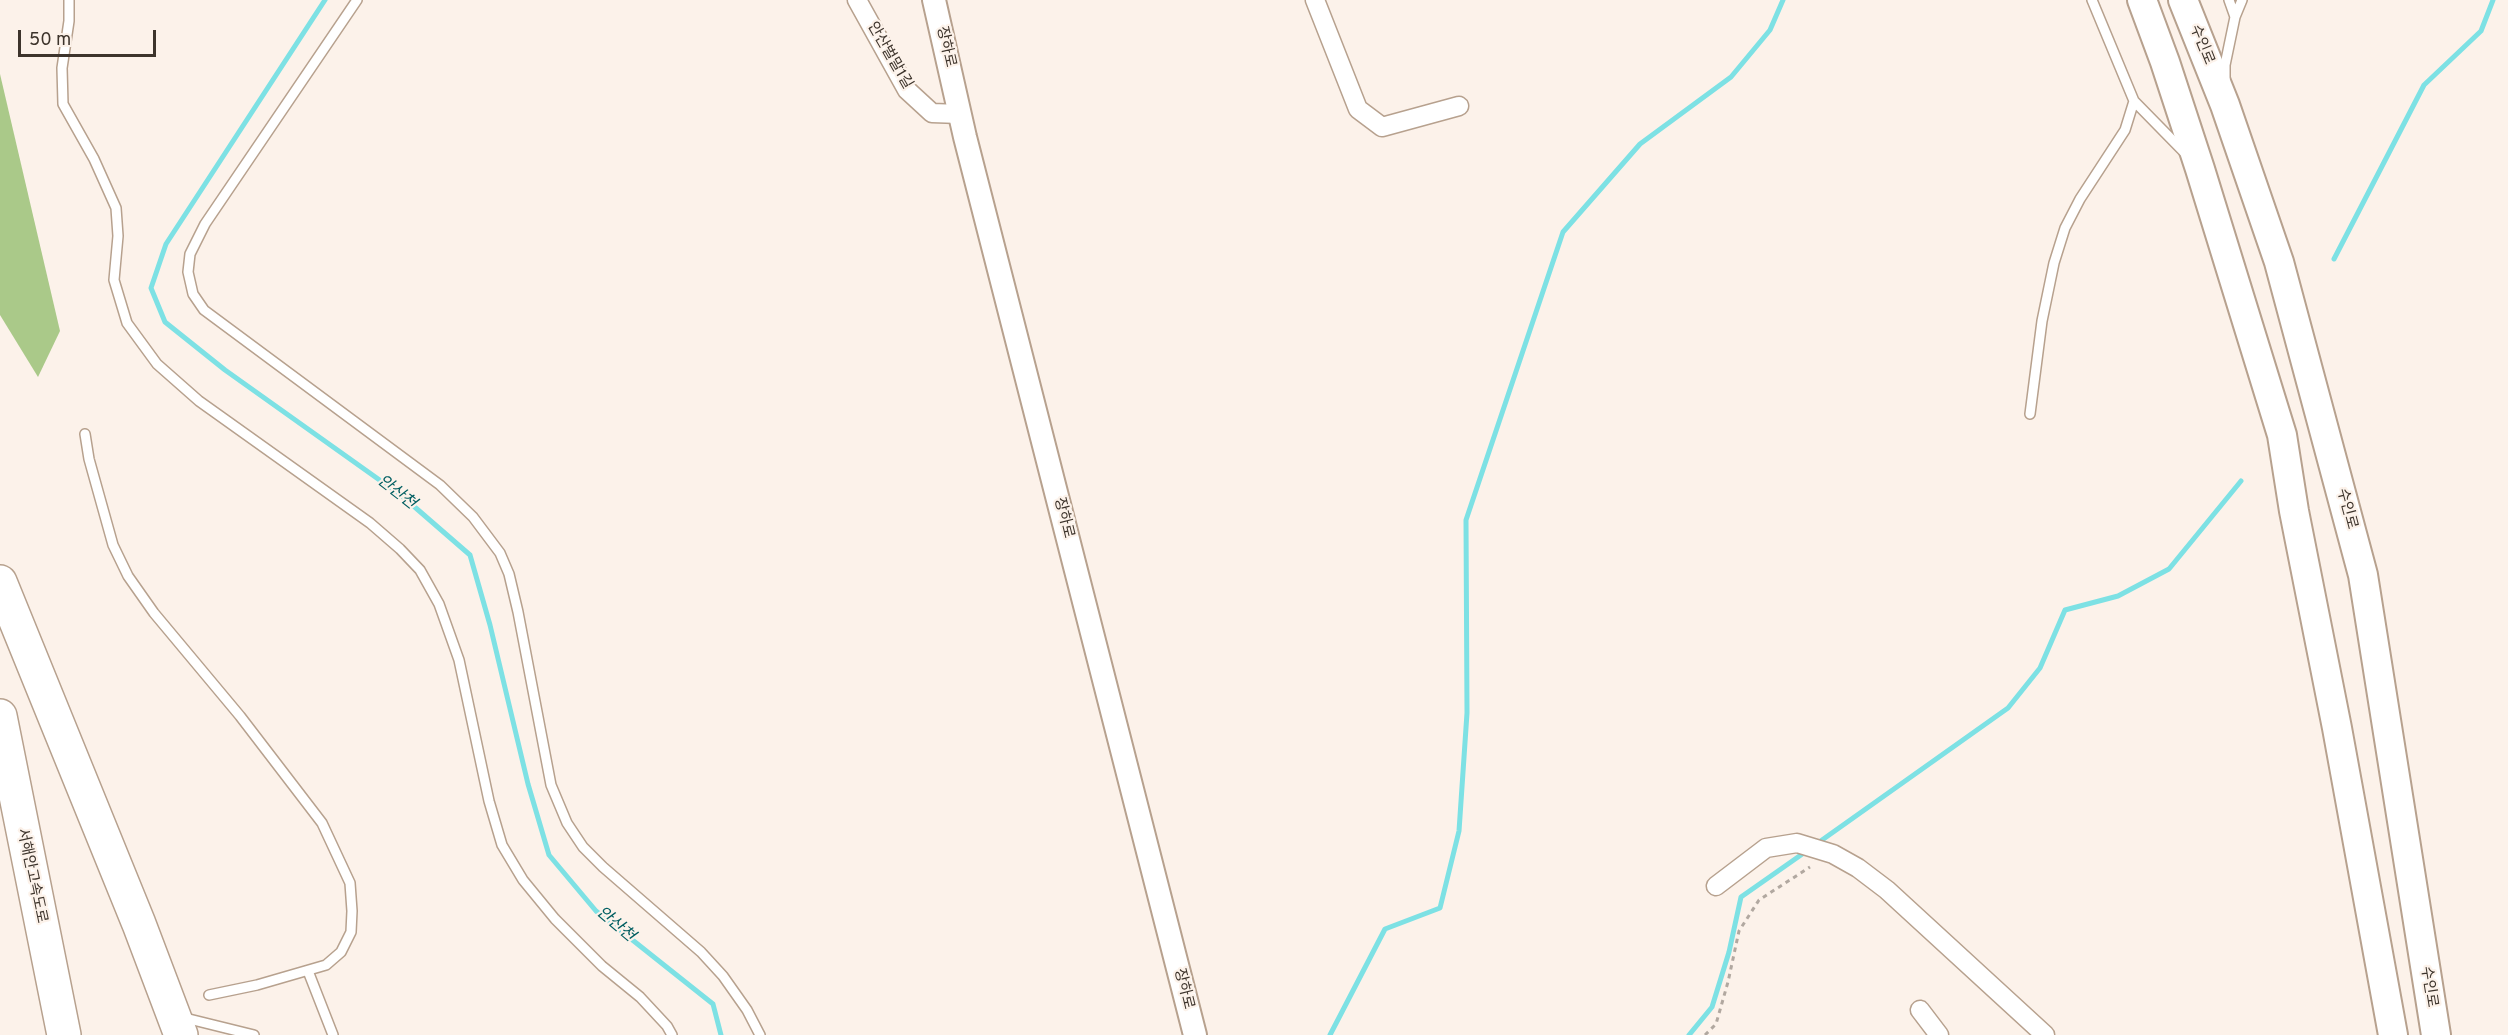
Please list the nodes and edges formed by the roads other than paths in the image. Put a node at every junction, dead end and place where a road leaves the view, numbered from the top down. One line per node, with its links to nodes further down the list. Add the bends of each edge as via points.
1 (69, 0): 30 (lane, via 62,68 63,104 116,208 114,280 128,323 157,364 199,401 370,523 420,570 440,604 459,660 484,781 502,845 523,880 555,919 640,998)
2 (357, 0): 31 (lane, via 205,224 190,254 188,272 193,294 204,310 440,485 473,517 500,553 509,574 551,785 567,823 603,867 723,976)
3 (857, 0): 15 (street, 안산벌말1길, via 907,90 932,113)
4 (934, 0): 15 (street, 장하로)
5 (1315, 0): 14 (street, via 1358,110 1382,127)
6 (2092, 0): 12 (lane)
7 (2142, 0): 16 (main road)
8 (2183, 0): 13 (main road, 수인로)
9 (2229, 0): 11 (lane)
10 (2242, 0): 11 (lane)
11 (2235, 17): 13 (lane, via 2225,65)
12 (2133, 101): 16 (lane); 17 (lane, via 2125,130 2065,228 2042,321)
13 (2225, 105): 36 (main road, 수인로, via 2279,262 2363,575)
14 (1459, 106)
15 (960, 114): 32 (street, 장하로)
16 (2200, 169): 35 (main road, via 2282,435)
17 (2030, 414)
18 (85, 434): 22 (lane, via 113,544 128,576 322,824 350,883 351,932 341,952 326,965)
19 (0, 582): 25 (highway)
20 (0, 716): 27 (highway, 서해안고속도로)
21 (1716, 886): 34 (street, via 1766,848 1797,843 1829,853 1887,890)
22 (308, 971): 23 (lane); 29 (lane)
23 (209, 995)
24 (1920, 1010): 33 (street)
25 (177, 1025): 26 (lane)
26 (237, 1033): 28 (lane)
27 (64, 1035)
28 (254, 1035)
29 (333, 1035)
30 (672, 1035)
31 (760, 1035)
32 (1196, 1035)
33 (1939, 1035)
34 (2045, 1035)
35 (2393, 1035)
36 (2436, 1035)

